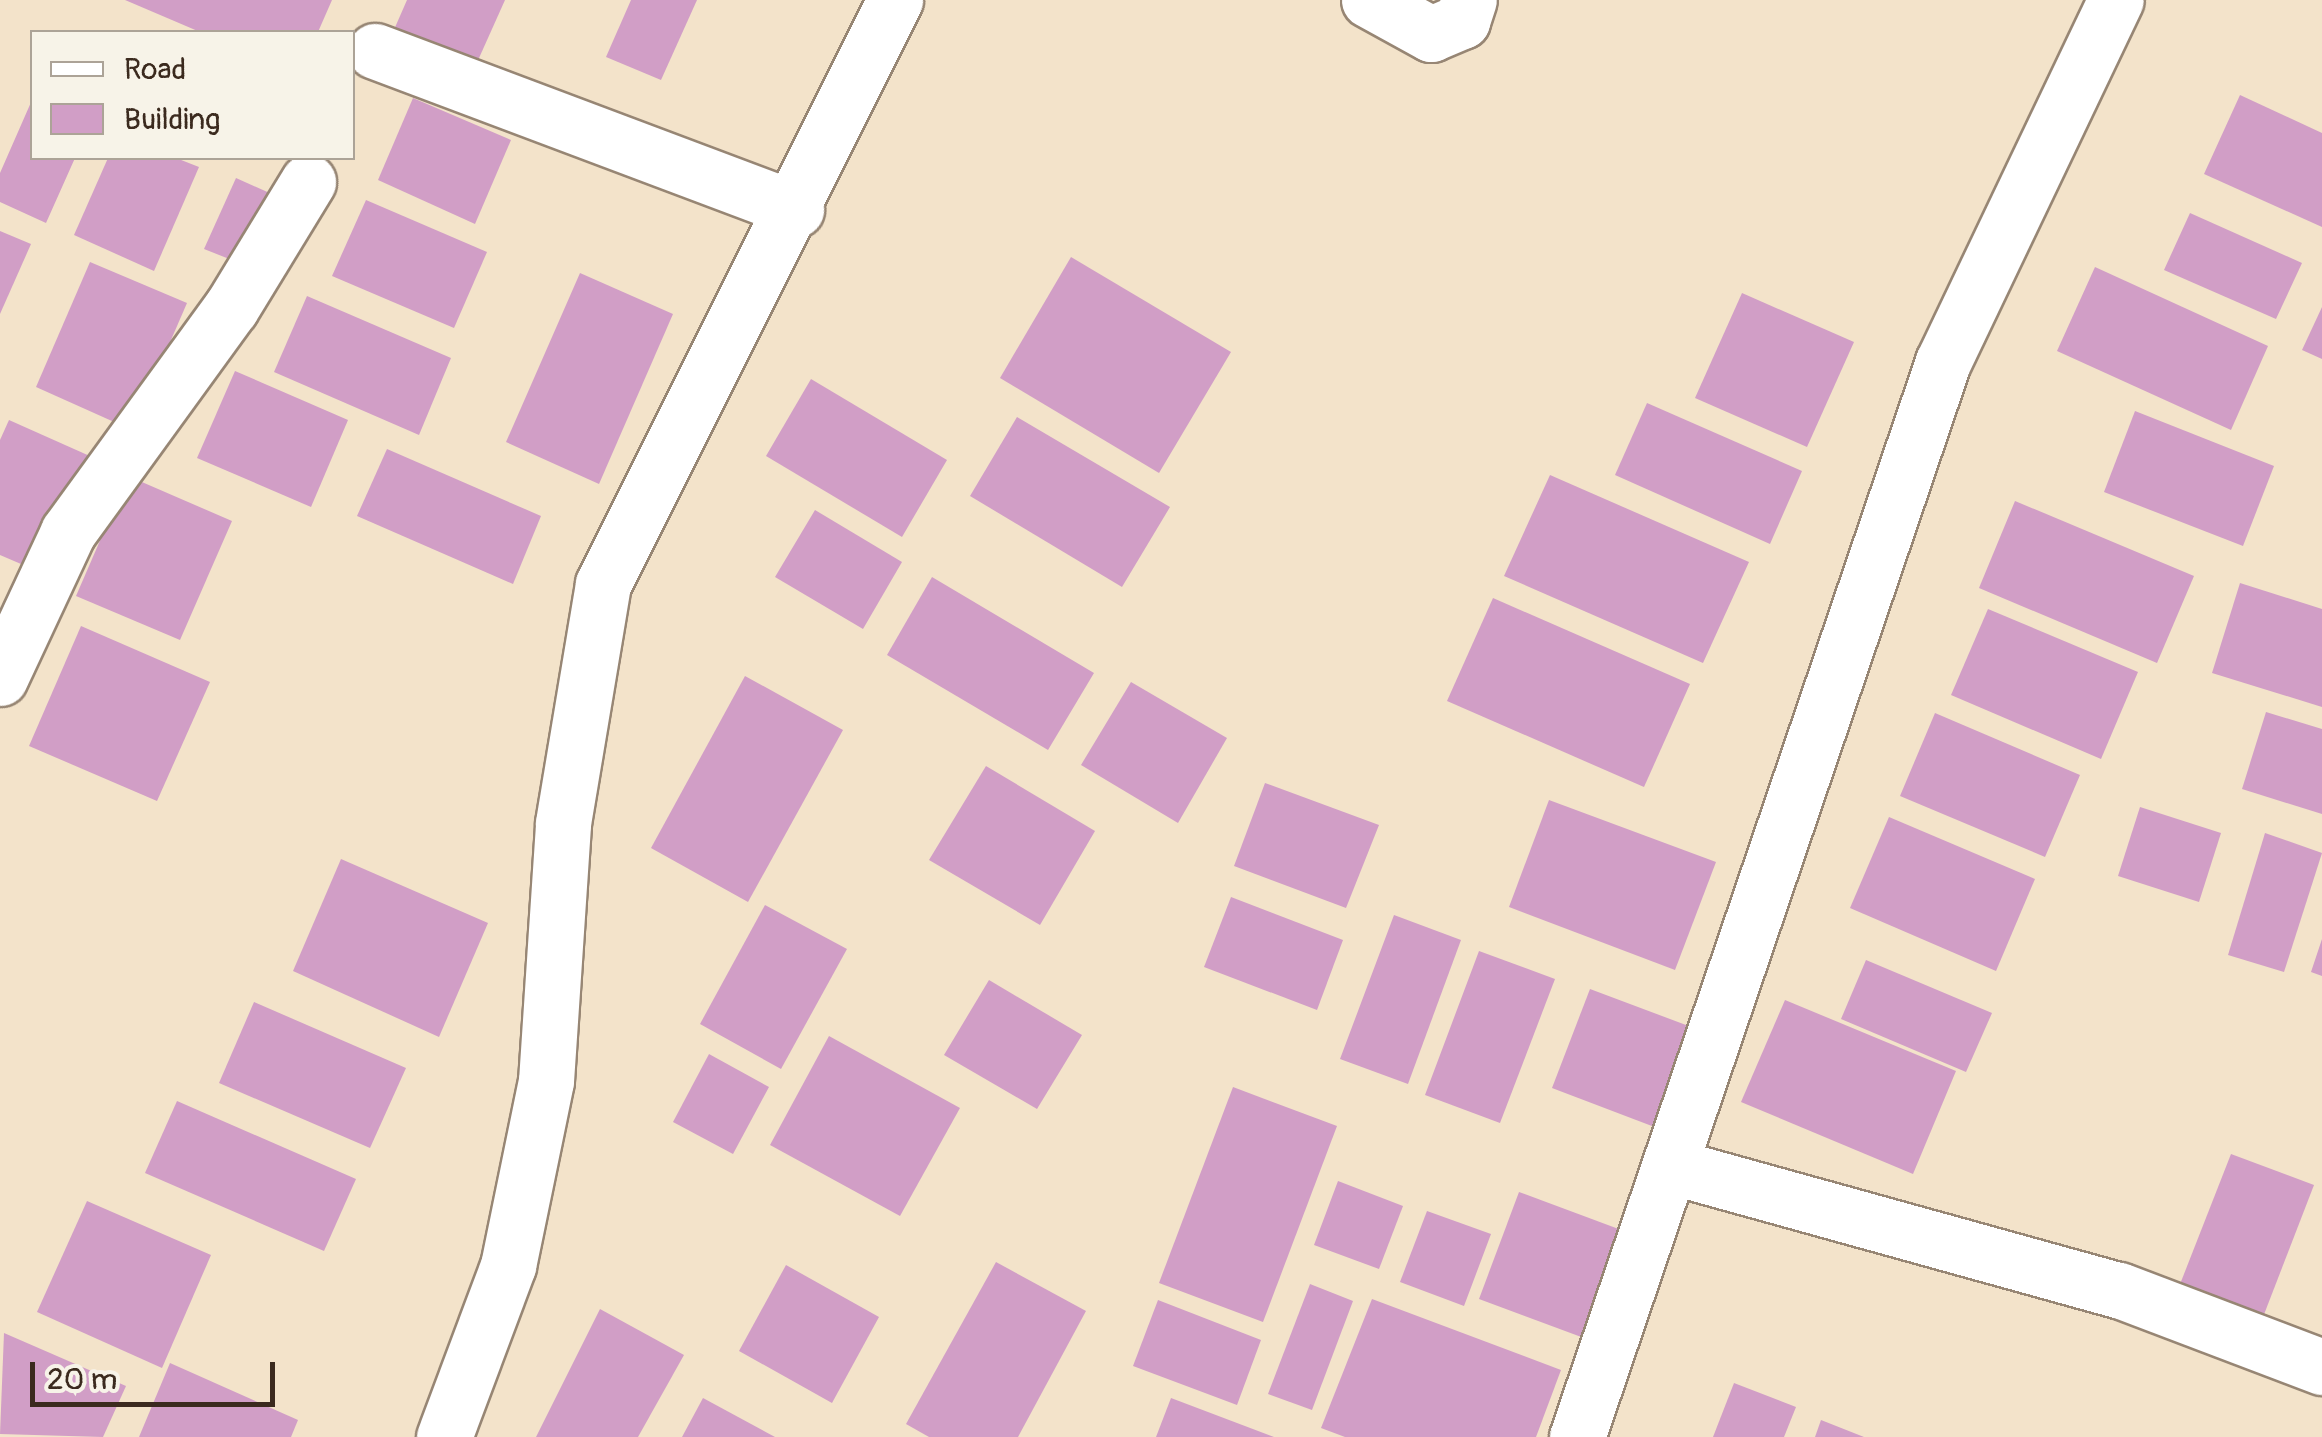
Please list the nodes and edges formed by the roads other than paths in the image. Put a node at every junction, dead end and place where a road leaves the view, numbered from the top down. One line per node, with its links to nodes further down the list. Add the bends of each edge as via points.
1 (895, 0): 7 (street)
2 (1368, 0): 3 (street, via 1431,34 1462,21)
3 (1470, 0)
4 (2110, 2): 9 (street, via 1944,362)
5 (376, 51): 7 (street)
6 (308, 182): 8 (street, via 231,308 68,532)
7 (796, 209): 11 (street, via 604,584 562,822 546,1081 508,1266)
8 (0, 678)
9 (1674, 1167): 10 (street, via 2119,1290); 12 (street, via 1611,1315)
10 (2322, 1366)
11 (444, 1437)
12 (1577, 1437)

